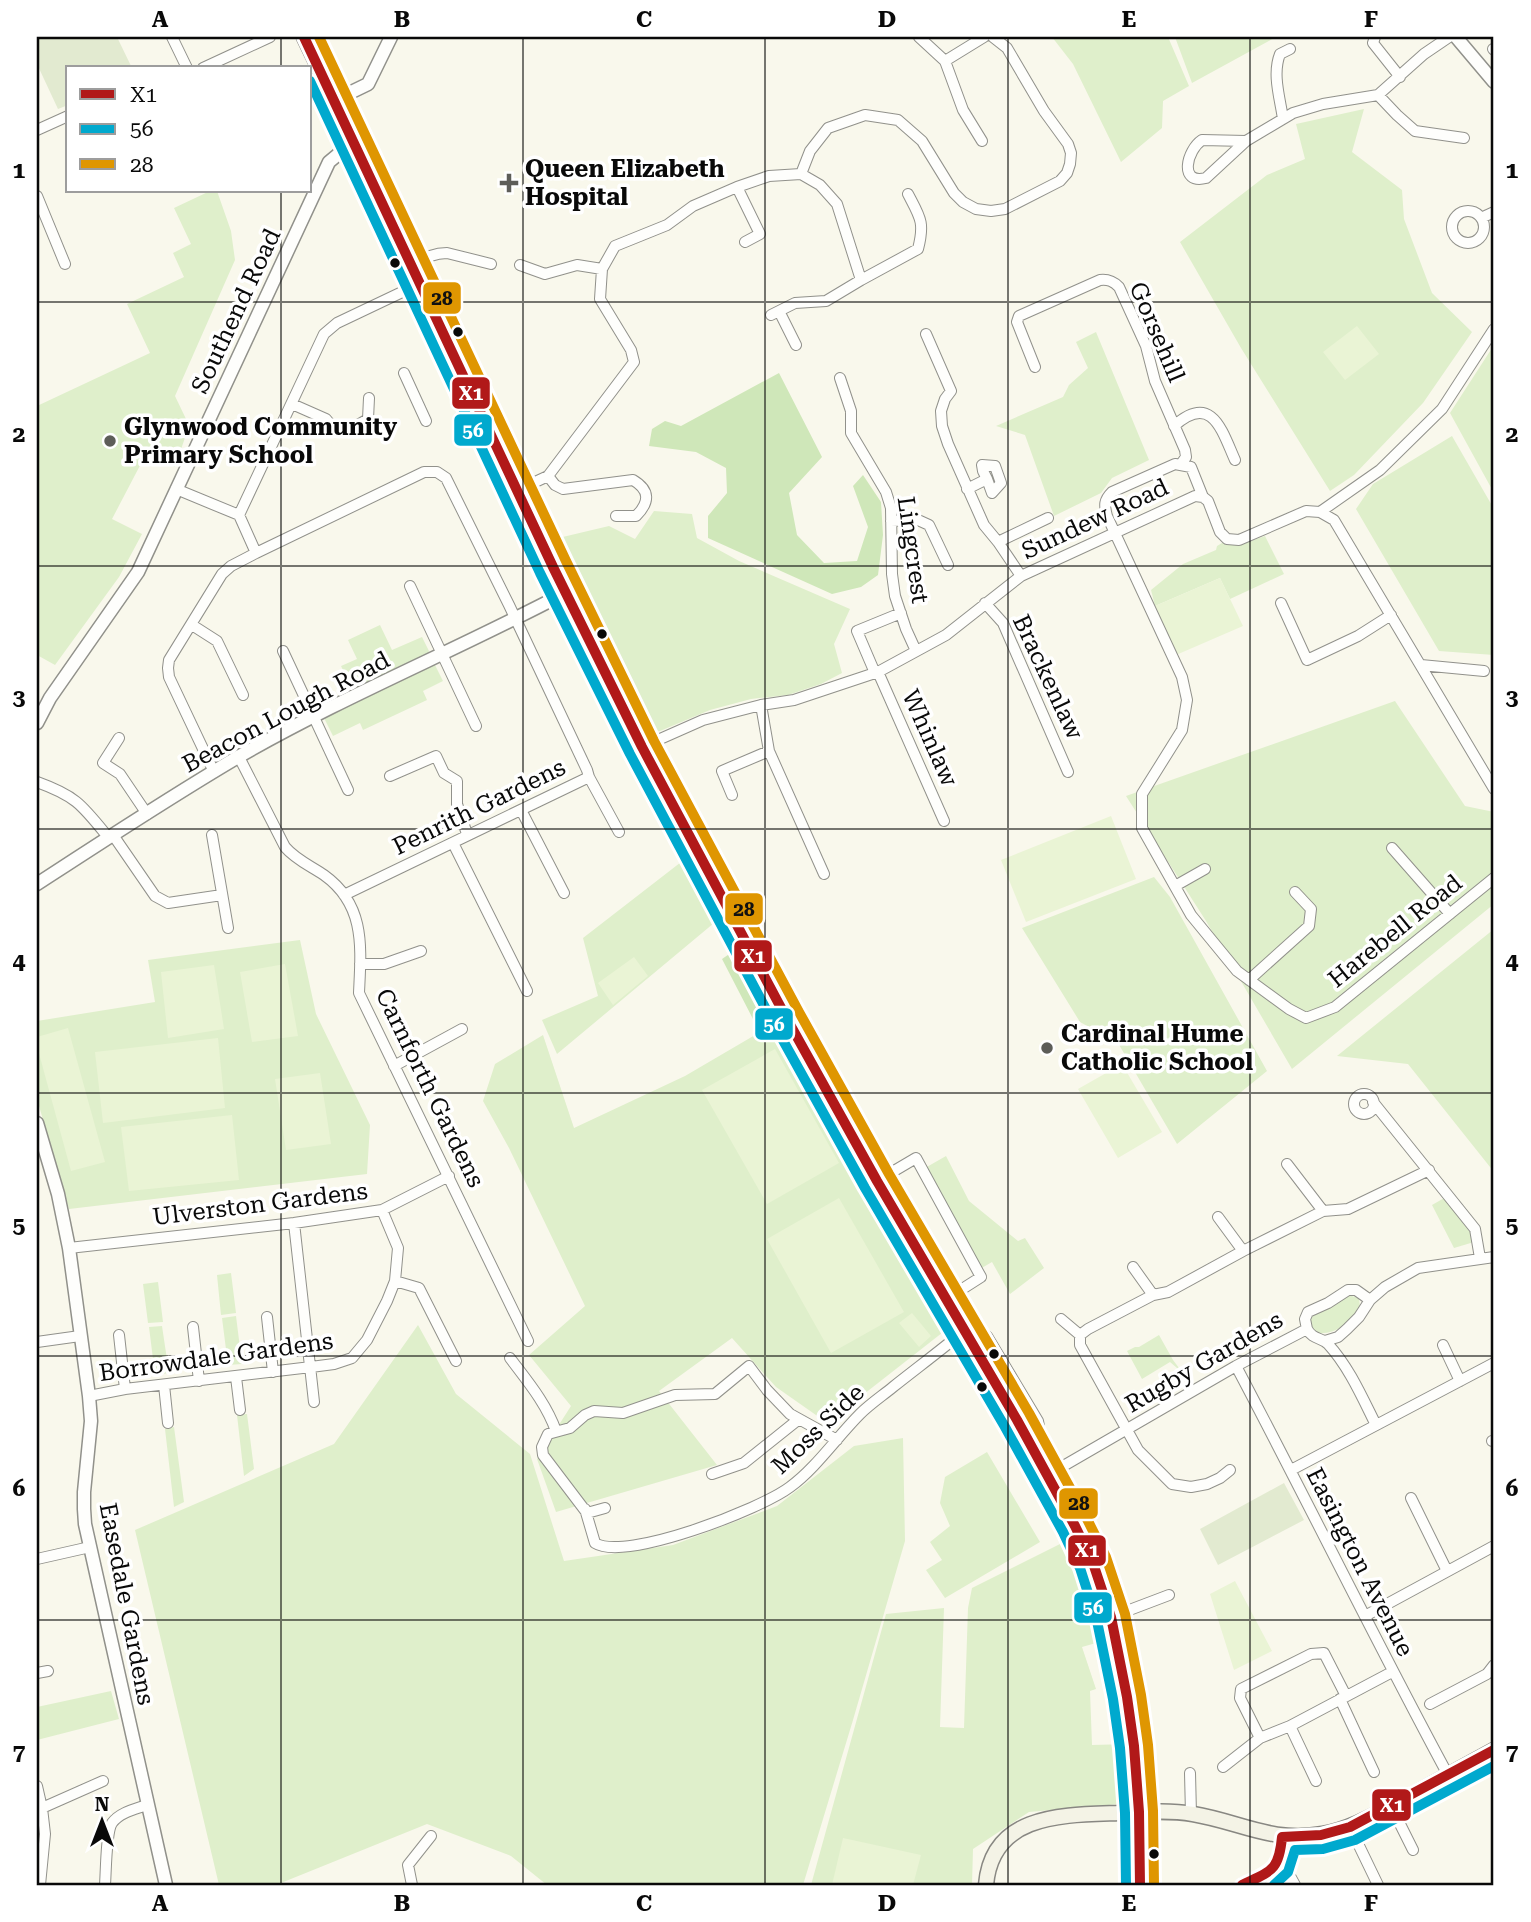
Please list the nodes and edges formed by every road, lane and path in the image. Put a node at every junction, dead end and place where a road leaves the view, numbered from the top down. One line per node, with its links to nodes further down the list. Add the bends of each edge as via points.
1 (172, 37): 13 (street)
2 (270, 37): 14 (street)
3 (304, 37): 18 (main road)
4 (391, 37): 18 (street, via 368,84)
5 (919, 37): 12 (street)
6 (984, 37): 12 (street)
7 (993, 37): 26 (street, via 1007,48 1068,144 1070,164 1060,181 1005,209 976,209 954,193 922,141 898,120 865,116 828,128 810,151)
8 (1375, 37): 15 (street, via 1373,43)
9 (1449, 37): 15 (street)
10 (1456, 37): 16 (street)
11 (1290, 49): 20 (street, via 1280,54 1276,63)
12 (945, 61): 23 (street, via 963,110)
13 (186, 66)
14 (212, 66)
15 (1401, 76): 17 (street)
16 (1494, 82)
17 (1378, 95): 20 (street, via 1323,104); 22 (street, via 1415,131)
18 (335, 100): 25 (main road)
19 (66, 117): 21 (street)
20 (1283, 119): 24 (street)
21 (37, 130)
22 (1464, 138)
23 (982, 141)
24 (1246, 141): 24 (street, via 1206,178 1188,172 1190,154 1198,142)
25 (356, 145): 36 (main road); 55 (street, Southend Road, via 330,162)
26 (801, 174): 27 (street, via 769,176); 39 (street, via 838,204)
27 (737, 187): 33 (street, via 760,234); 38 (street, via 693,206 667,225 615,246)
28 (908, 194): 39 (street, via 922,221 918,249)
29 (37, 196): 31 (street)
30 (1494, 212): 32 (street)
31 (41, 216): 34 (street)
32 (1481, 218)
33 (745, 242)
34 (65, 264)
35 (491, 264): 36 (street, via 440,253)
36 (411, 265): 40 (main road)
37 (520, 265): 38 (street, via 545,274 577,265)
38 (601, 269): 53 (street, via 600,299 635,362)
39 (861, 280): 43 (street, via 826,301 795,303 775,313)
40 (419, 284): 48 (street, via 337,323 324,334); 57 (main road)
41 (1494, 329): 59 (street, Sundew Road, via 1442,409 1380,470)
42 (926, 334): 56 (street, via 951,391 941,411 942,426)
43 (796, 345)
44 (1035, 367): 50 (street, Gorsehill, via 1017,322 1019,316 1100,280 1110,281 1119,287 1146,346)
45 (404, 373): 49 (street)
46 (840, 379): 63 (street, Lingcrest, via 851,411 851,433 886,492)
47 (369, 398): 48 (street, via 369,419 335,431 326,419)
48 (292, 404): 60 (street)
49 (426, 421)
50 (1174, 426): 51 (street, via 1185,416 1209,415 1217,421); 52 (street, Gorsehill, via 1186,457)
51 (1235, 460)
52 (1181, 464): 58 (street, via 1191,467); 64 (street, Harebell Road, via 1106,498 1107,516)
53 (548, 476): 57 (street); 61 (street, via 563,489 633,480 645,489 645,505 636,516)
54 (987, 479): 56 (street)
55 (176, 489): 60 (street); 86 (street, Southend Road, via 138,572)
56 (967, 489): 65 (street, via 984,525)
57 (519, 490): 70 (main road)
58 (1203, 497): 59 (street, Sundew Road, via 1227,539 1240,540 1306,511); 64 (street, Sundew Road, via 1195,496)
59 (1320, 512): 74 (street, via 1334,520)
60 (239, 515): 66 (street)
61 (616, 516)
62 (1048, 518): 65 (street)
63 (891, 521): 67 (street, via 918,520 929,525); 73 (street, Lingcrest, via 892,574)
64 (1115, 531): 68 (street, Sundew Road); 113 (street, Harebell Road, via 1182,677 1187,700 1182,730 1142,794 1142,828)
65 (998, 542): 68 (street)
66 (256, 553): 75 (street, Penrith Gardens, via 424,472 437,472 446,478); 76 (street, via 228,568)
67 (948, 565)
68 (1021, 576): 71 (street, Sundew Road)
69 (410, 586): 79 (street)
70 (565, 593): 75 (street, Beacon Lough Road); 89 (main road)
71 (985, 603): 78 (street, Sundew Road, via 946,635); 93 (street, Brackenlaw, via 1003,623)
72 (1281, 603): 74 (street, via 1307,660)
73 (901, 613): 78 (street, Lingcrest); 82 (street, Whinlaw, via 857,631)
74 (1391, 615): 80 (street)
75 (516, 619): 79 (street, Beacon Lough Road); 95 (street, Penrith Gardens)
76 (192, 625): 83 (street, via 218,641); 92 (street, via 169,660 169,677)
77 (283, 651): 85 (street)
78 (916, 651): 82 (street, Sundew Road)
79 (441, 655): 85 (street, Beacon Lough Road); 87 (street)
80 (1421, 665): 81 (street); 97 (street)
81 (1484, 671)
82 (876, 672): 84 (street, Sundew Road, via 794,700); 102 (street, Whinlaw)
83 (243, 695)
84 (761, 705): 89 (street, Sundew Road, via 703,720); 90 (street)
85 (314, 717): 91 (street, Beacon Lough Road); 98 (street)
86 (37, 723)
87 (476, 726)
88 (119, 738): 101 (street, via 103,763 120,774)
89 (642, 747): 131 (main road)
90 (769, 751): 99 (street, via 722,771); 110 (street)
91 (239, 757): 92 (street, Beacon Lough Road); 117 (street, Carnforth Gardens, via 285,847)
92 (214, 772): 101 (street, Beacon Lough Road)
93 (1068, 772)
94 (390, 776): 104 (street, via 436,756 444,773 457,781 457,804)
95 (589, 777): 100 (street, Penrith Gardens); 103 (street)
96 (37, 782): 106 (street, via 76,800)
97 (1494, 789)
98 (348, 790)
99 (732, 795)
100 (521, 810): 104 (street, Penrith Gardens); 115 (street)
101 (147, 814): 106 (street, Beacon Lough Road)
102 (944, 821)
103 (619, 832)
104 (467, 834): 107 (street, Penrith Gardens)
105 (212, 835): 116 (street)
106 (110, 836): 112 (street, Beacon Lough Road); 116 (street, via 162,901)
107 (453, 843): 117 (street, Penrith Gardens); 123 (street)
108 (1392, 848): 118 (street)
109 (1205, 869): 113 (street)
110 (824, 874)
111 (1494, 878): 118 (street, Harebell Road)
112 (37, 884)
113 (1175, 886): 122 (street, Harebell Road, via 1191,915)
114 (1295, 892): 122 (street, via 1311,909 1309,926)
115 (564, 893)
116 (222, 895): 119 (street)
117 (344, 895): 121 (street, Carnforth Gardens, via 359,928)
118 (1450, 914): 122 (street, Harebell Road, via 1335,1007 1306,1018)
119 (228, 928)
120 (421, 951): 121 (street, via 384,964)
121 (360, 964): 125 (street, Carnforth Gardens, via 359,993)
122 (1249, 980)
123 (527, 991)
124 (462, 1029): 125 (street)
125 (394, 1066): 130 (street, Carnforth Gardens)
126 (1373, 1102): 129 (street)
127 (37, 1123): 136 (street, Easedale Gardens)
128 (1287, 1164): 133 (street)
129 (1429, 1170): 133 (street, via 1348,1209); 139 (street, via 1475,1229)
130 (449, 1176): 132 (street, Ulverston Gardens); 154 (street, Carnforth Gardens)
131 (877, 1181): 143 (main road); 143 (street, via 916,1158 981,1278)
132 (382, 1210): 135 (street, Ulverston Gardens); 141 (street, Borrowdale Gardens, via 398,1248)
133 (1323, 1212): 137 (street)
134 (1218, 1217): 137 (street)
135 (293, 1223): 136 (street, Ulverston Gardens); 162 (street)
136 (69, 1248): 152 (street, Easedale Gardens)
137 (1243, 1251): 142 (street, via 1168,1292)
138 (1494, 1257): 139 (street)
139 (1480, 1258): 144 (street, via 1418,1268)
140 (1133, 1267): 142 (street)
141 (395, 1281): 159 (street, via 419,1288); 162 (street, Borrowdale Gardens, via 367,1340 352,1358)
142 (1153, 1295): 151 (street)
143 (945, 1300): 149 (main road)
144 (1370, 1300): 148 (street, Rugby Gardens, via 1348,1290 1308,1312); 155 (street, via 1348,1329)
145 (267, 1317): 163 (street)
146 (1061, 1319): 151 (street)
147 (193, 1327): 165 (street)
148 (1307, 1328): 155 (street, via 1314,1338); 161 (street, Rugby Gardens)
149 (964, 1331): 177 (street, Moss Side, via 861,1413); 178 (main road)
150 (119, 1335): 168 (street)
151 (1080, 1335): 176 (street, via 1080,1345)
152 (80, 1336): 156 (street); 169 (street, Easedale Gardens)
153 (987, 1336): 178 (street, via 1038,1421 1038,1434)
154 (528, 1341)
155 (1325, 1341): 174 (street, via 1354,1382)
156 (37, 1342)
157 (1443, 1345): 166 (street)
158 (510, 1358): 175 (street, via 549,1412)
159 (456, 1360)
160 (1494, 1363): 166 (street)
161 (1236, 1366): 176 (street, Rugby Gardens); 180 (street, Easington Avenue)
162 (311, 1367): 163 (street, Borrowdale Gardens); 170 (street)
163 (273, 1373): 164 (street, Borrowdale Gardens)
164 (236, 1377): 165 (street, Borrowdale Gardens); 171 (street)
165 (199, 1381): 167 (street, Borrowdale Gardens)
166 (1460, 1381): 174 (street)
167 (164, 1385): 168 (street, Borrowdale Gardens); 173 (street)
168 (125, 1389): 169 (street, Borrowdale Gardens)
169 (89, 1396): 187 (street, Easedale Gardens, via 83,1509)
170 (314, 1402)
171 (240, 1410)
172 (799, 1419): 175 (street, via 767,1391 748,1366 715,1394 675,1395 623,1413 594,1411 570,1428); 177 (street); 181 (street, via 744,1463)
173 (168, 1423)
174 (1376, 1425): 180 (street)
175 (556, 1431): 185 (street, via 544,1441 543,1455)
176 (1126, 1431): 179 (street, via 1172,1485 1207,1484); 182 (street, Rugby Gardens)
177 (837, 1440): 185 (street, Moss Side, via 792,1486 703,1528 642,1544 602,1548 595,1543)
178 (1028, 1441): 182 (main road)
179 (1230, 1470)
180 (1291, 1470): 191 (street, Easington Avenue)
181 (712, 1474)
182 (1046, 1476): 192 (main road, via 1093,1563)
183 (1411, 1498): 189 (street)
184 (605, 1508): 185 (street)
185 (586, 1511)
186 (1494, 1546): 189 (street)
187 (90, 1547): 188 (street); 207 (street, Easedale Gardens)
188 (37, 1559)
189 (1447, 1571): 191 (street)
190 (1169, 1595): 192 (street)
191 (1365, 1616): 194 (street, Easington Avenue)
192 (1111, 1617): 210 (main road, via 1133,1735)
193 (1494, 1665): 196 (street, via 1486,1674)
194 (1392, 1671): 195 (street); 203 (street, Easington Avenue)
195 (1343, 1698): 197 (street); 198 (street, via 1324,1653 1311,1654 1241,1689 1240,1698); 201 (street)
196 (1430, 1703)
197 (1290, 1726): 198 (street); 205 (street)
198 (1260, 1738): 200 (street)
199 (1494, 1750): 203 (main road)
200 (1223, 1767)
201 (1374, 1772)
202 (1190, 1773): 211 (street)
203 (1448, 1775): 208 (main road)
204 (103, 1781): 209 (street)
205 (1316, 1781)
206 (37, 1786): 209 (street)
207 (147, 1805): 219 (street, via 123,1813 112,1823); 220 (street, Easedale Gardens)
208 (1391, 1806): 212 (main road); 215 (street)
209 (42, 1808): 216 (street, via 46,1834)
210 (1139, 1812): 211 (main road); 222 (main road, via 1058,1815 1030,1824 998,1849 989,1864); 223 (street)
211 (1191, 1814): 214 (main road)
212 (1350, 1827): 214 (main road, via 1321,1835); 226 (street)
213 (431, 1836): 221 (street, via 408,1865)
214 (1282, 1836): 217 (street)
215 (1413, 1850)
216 (40, 1854): 218 (street)
217 (1278, 1864): 224 (street); 225 (street)
218 (40, 1885)
219 (105, 1885)
220 (166, 1885)
221 (412, 1885)
222 (986, 1885)
223 (1140, 1885)
224 (1242, 1885)
225 (1295, 1885)
226 (1378, 1885)

